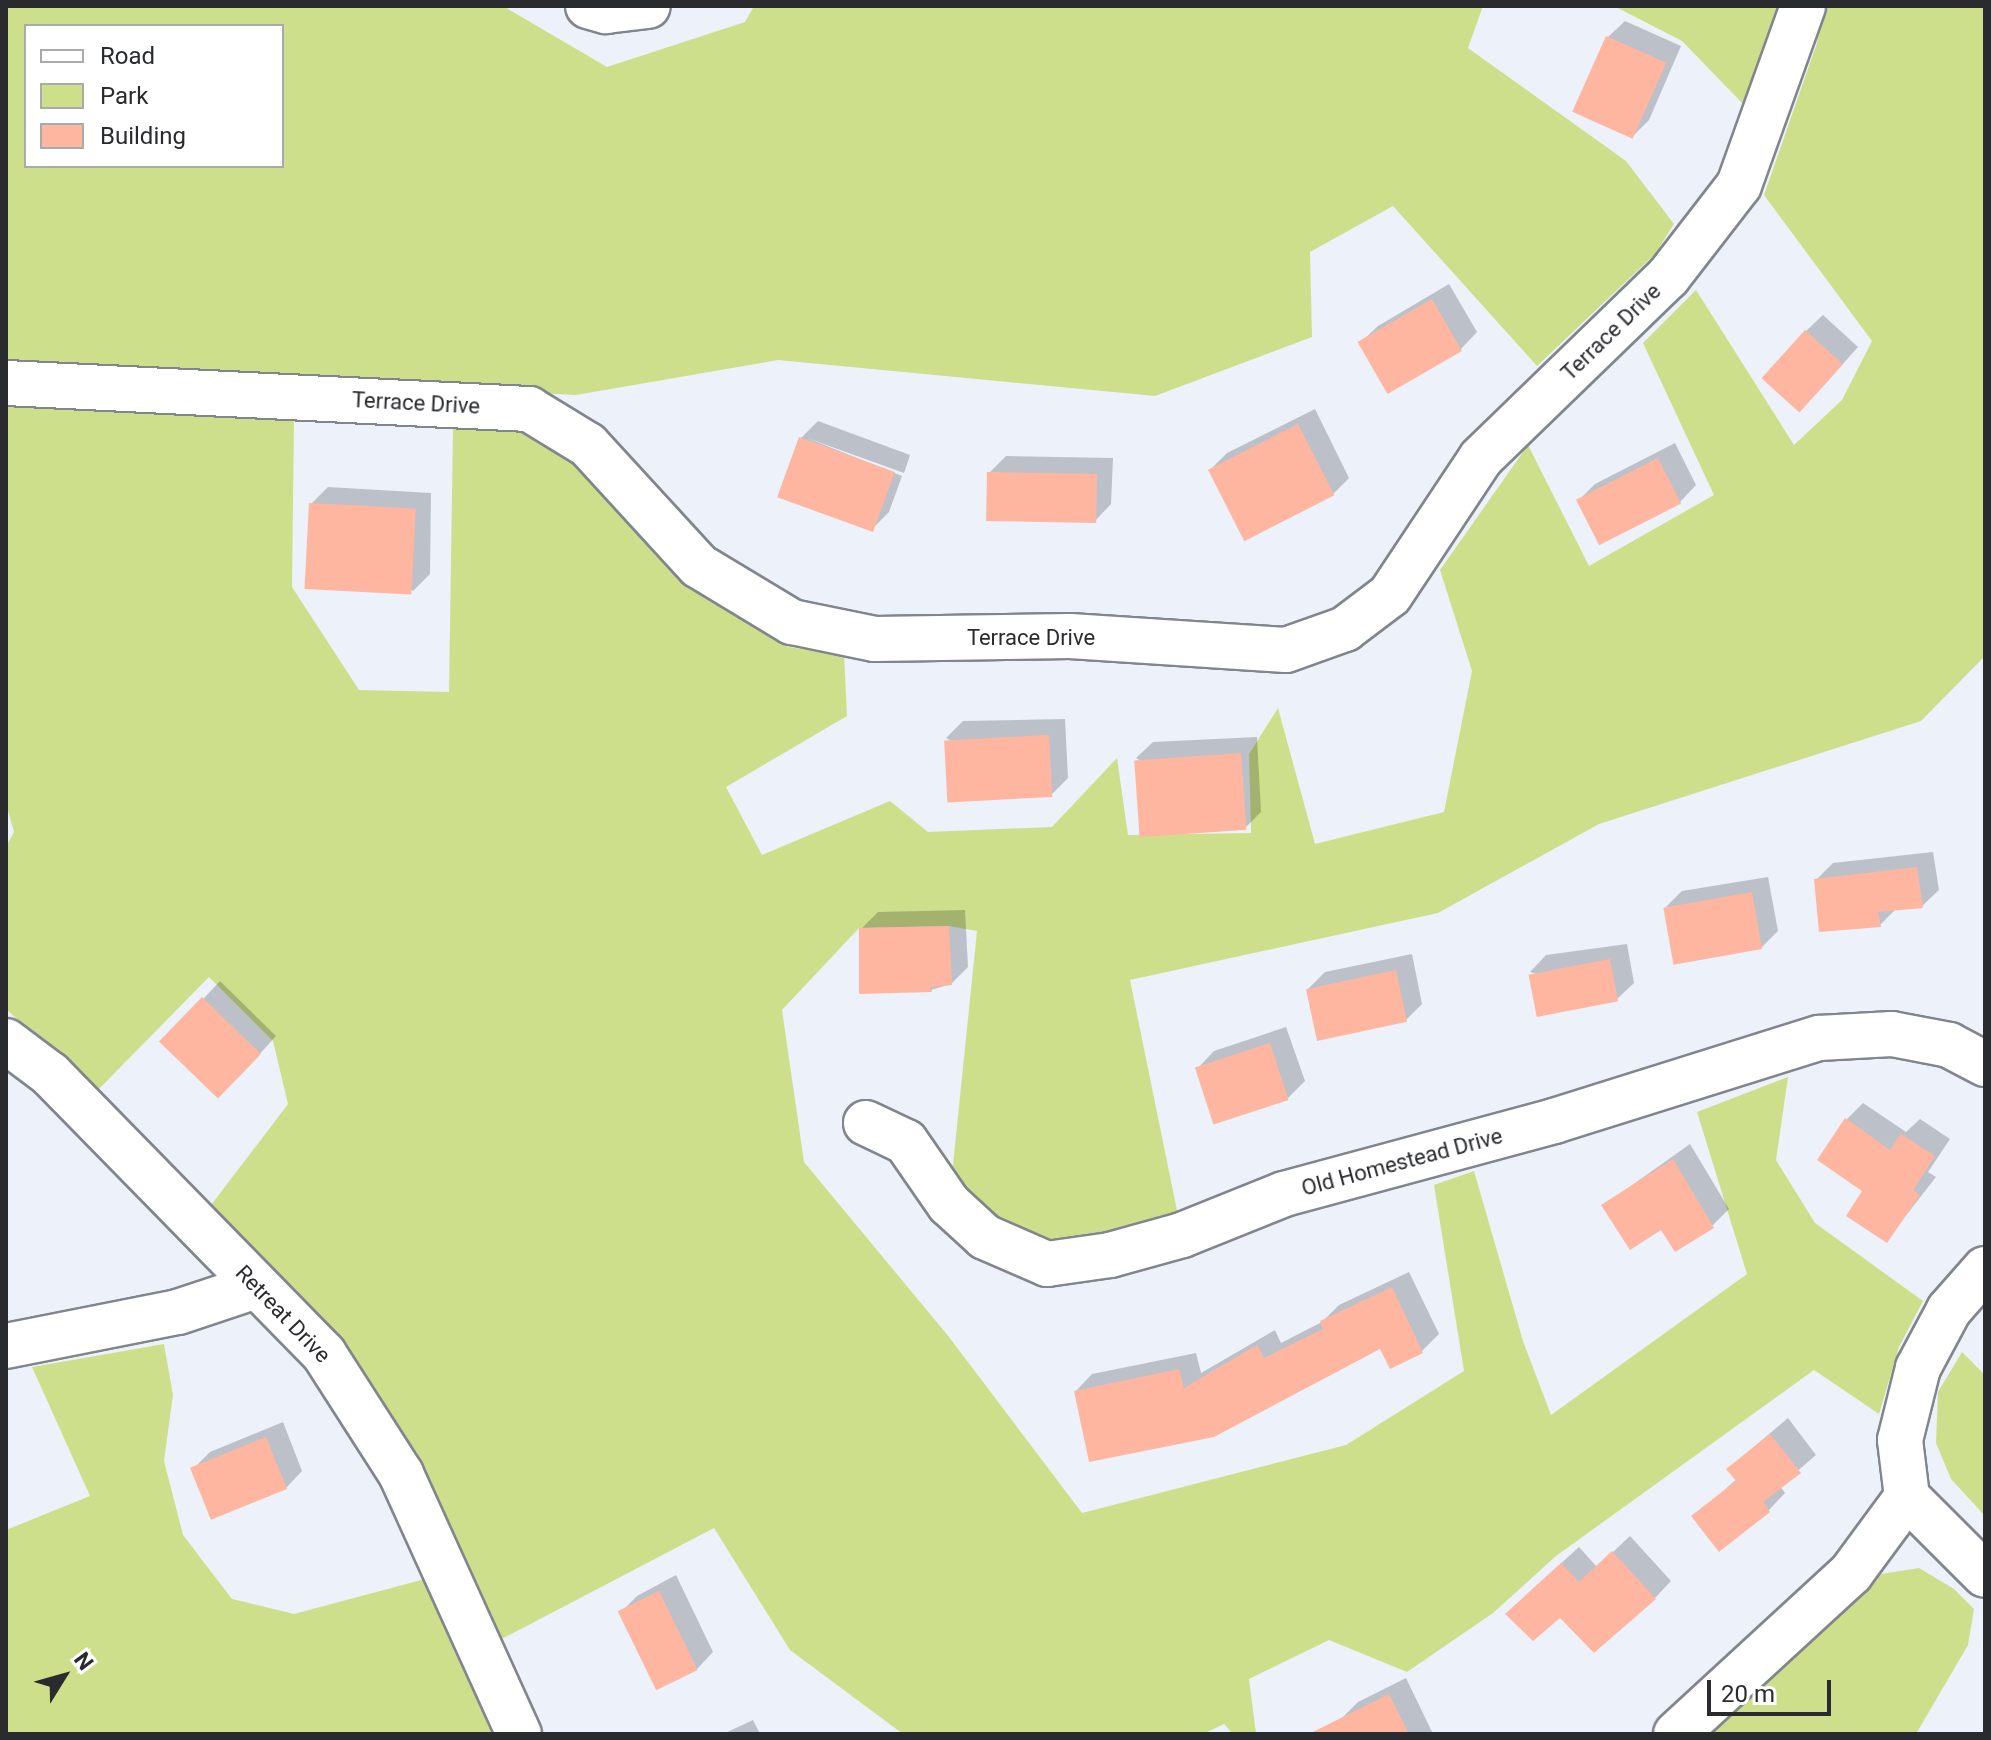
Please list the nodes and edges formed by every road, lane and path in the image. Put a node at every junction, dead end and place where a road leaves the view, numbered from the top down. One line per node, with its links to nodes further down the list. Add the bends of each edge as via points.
1 (588, 6): 2 (street, via 606,11)
2 (648, 6)
3 (1803, 6): 4 (street, Terrace Drive, via 1739,185 1668,277 1481,458 1390,595 1345,629 1286,650 1070,636 875,639 792,622 699,566 588,445 529,409)
4 (6, 383)
5 (6, 1041): 9 (street, Retreat Drive, via 50,1074)
6 (1985, 1064): 7 (street, Old Homestead Drive, via 1949,1045 1892,1034 1819,1038 1554,1121 1284,1194 1182,1235 1110,1255 1047,1264 985,1237 949,1204 906,1142)
7 (866, 1123)
8 (1985, 1269): 11 (street, via 1949,1310 1918,1368 1900,1440)
9 (256, 1286): 10 (street, via 178,1312); 13 (street, Retreat Drive, via 324,1354 381,1439)
10 (6, 1346)
11 (1907, 1497): 12 (street); 14 (street, via 1851,1573)
12 (1985, 1575)
13 (519, 1734)
14 (1676, 1734)

